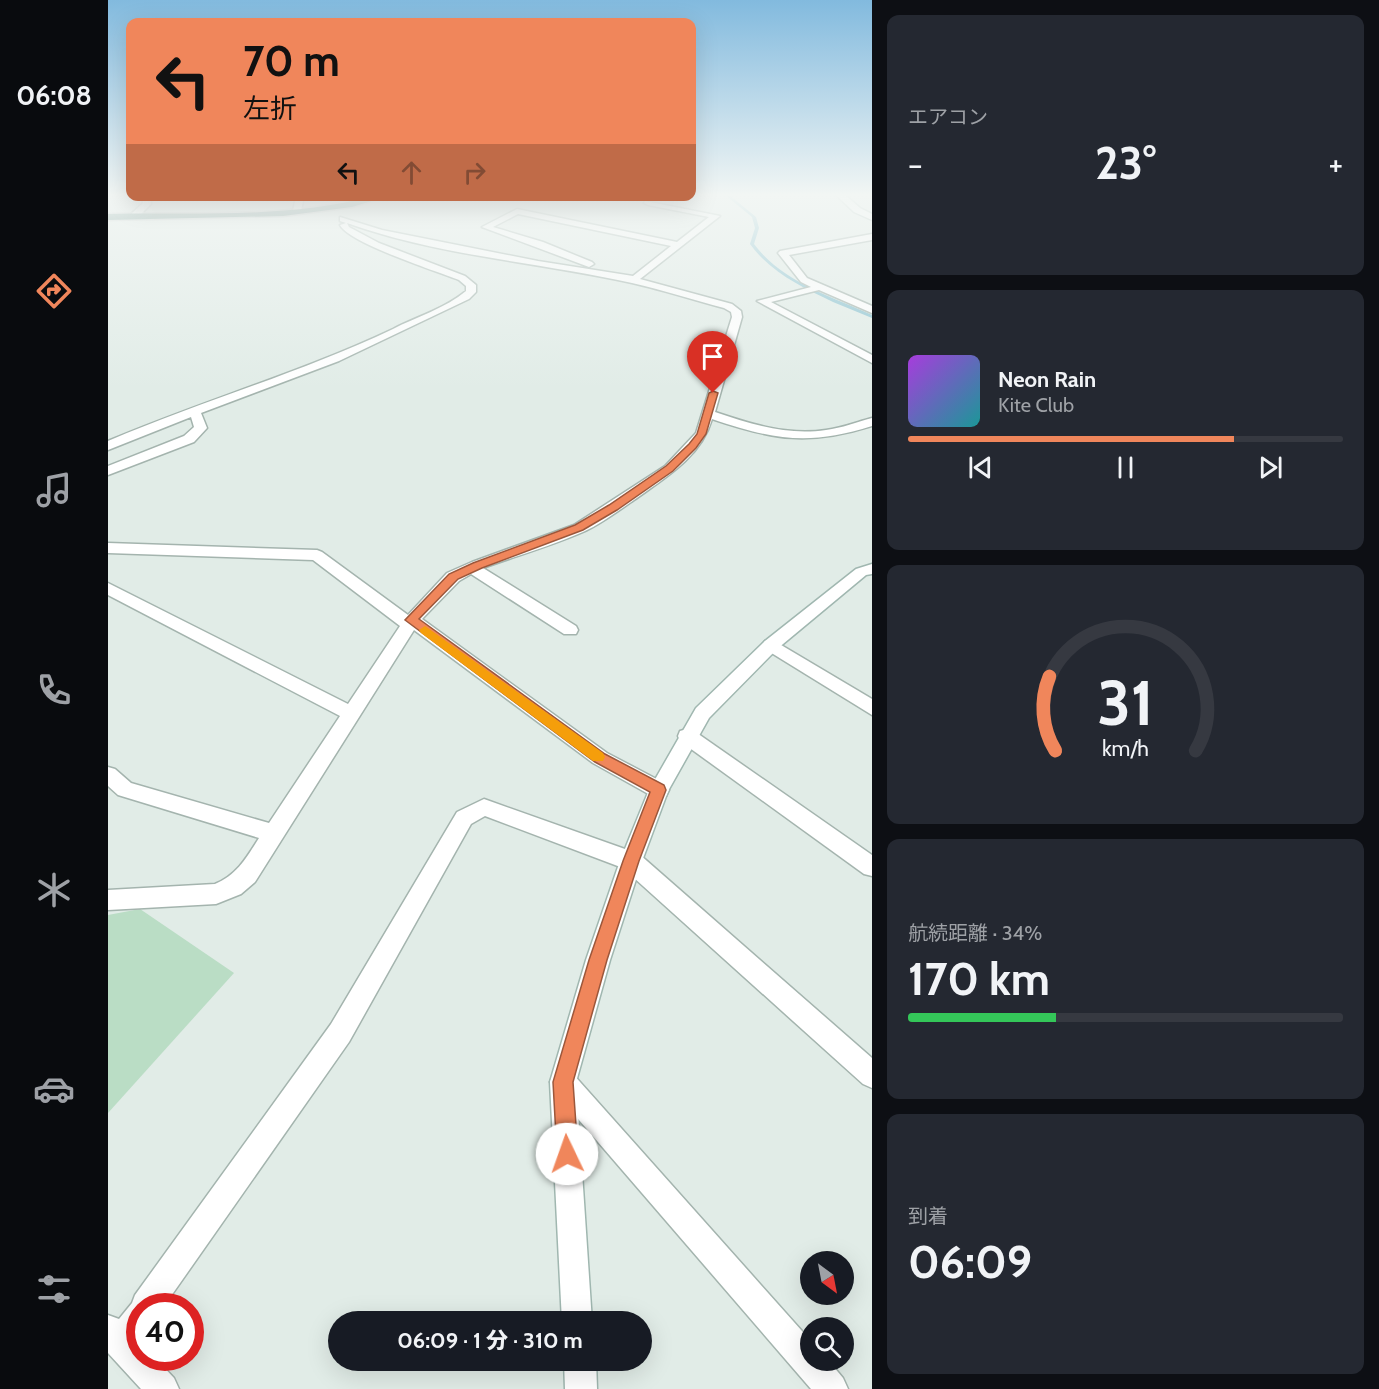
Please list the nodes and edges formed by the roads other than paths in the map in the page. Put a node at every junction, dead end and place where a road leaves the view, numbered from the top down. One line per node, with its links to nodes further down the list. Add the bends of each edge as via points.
1 (412, 259): 10 (street, via 462,278 471,285 471,292 368,345)
2 (512, 259): 6 (street)
3 (575, 259): 6 (street, via 624,273)
4 (660, 259): 6 (street)
5 (787, 259): 7 (street, via 804,280)
6 (633, 280): 11 (street, via 719,302 736,311)
7 (821, 287): 8 (street); 9 (street, via 762,301)
8 (872, 310)
9 (872, 360)
10 (194, 410): 13 (street); 14 (street, via 201,428 189,440)
11 (707, 413): 12 (street, via 751,428 806,438); 16 (street, via 702,434 693,446 670,469 613,508 579,528)
12 (872, 422)
13 (108, 446)
14 (108, 471)
15 (108, 548): 19 (street, via 317,555)
16 (472, 567): 19 (street, via 453,577); 20 (street)
17 (872, 569): 21 (street, via 861,572)
18 (108, 588): 23 (street)
19 (411, 622): 23 (street); 26 (street, via 600,758)
20 (570, 630)
21 (771, 645): 22 (street); 24 (street, via 702,713)
22 (872, 708)
23 (350, 712): 27 (street)
24 (687, 736): 26 (street); 29 (street)
25 (108, 775): 27 (street, via 125,789)
26 (659, 790): 28 (street)
27 (275, 834): 30 (street, via 247,875 216,894)
28 (631, 861): 31 (street); 32 (street); 33 (street, via 484,807 464,818 340,1033)
29 (872, 867)
30 (108, 900)
31 (872, 1075)
32 (563, 1082): 34 (street); 40 (street)
33 (155, 1293)
34 (576, 1311)
35 (126, 1326): 36 (street)
36 (114, 1336): 38 (street)
37 (580, 1371): 39 (street)
38 (163, 1389)
39 (581, 1389)
40 (832, 1389)

